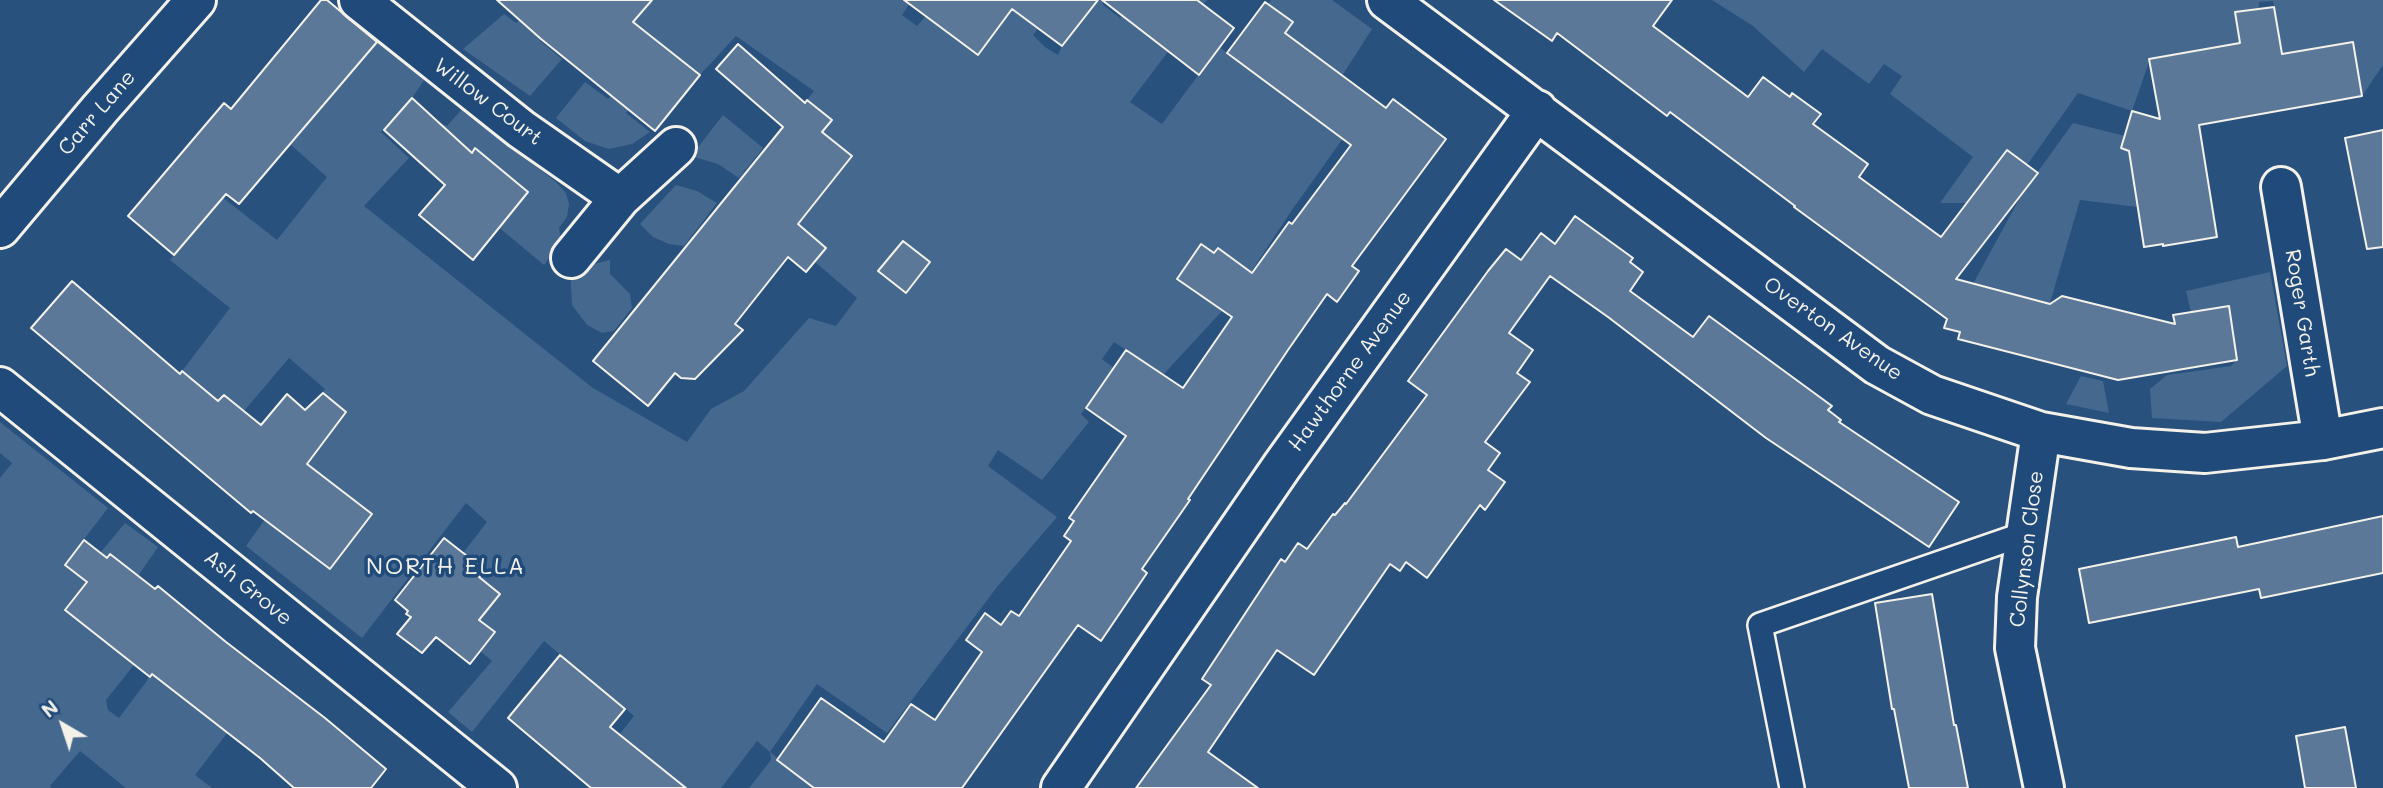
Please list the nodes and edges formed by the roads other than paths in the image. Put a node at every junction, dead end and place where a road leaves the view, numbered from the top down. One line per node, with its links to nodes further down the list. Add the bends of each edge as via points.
1 (196, 0): 8 (street, Carr Lane)
2 (359, 0): 7 (street, Willow Court, via 521,129)
3 (1387, 0): 4 (street)
4 (1537, 110): 12 (street, Overton Avenue, via 1877,365 1932,395); 16 (street, Hawthorne Avenue, via 1282,466)
5 (676, 147): 7 (street)
6 (2281, 187): 13 (street, Roger Garth)
7 (620, 198): 9 (street)
8 (0, 228)
9 (570, 258)
10 (0, 387): 15 (street, Ash Grove)
11 (2383, 428): 13 (street, Overton Avenue)
12 (2041, 432): 13 (street, Overton Avenue, via 2205,453); 14 (street, Collynson Close)
13 (2323, 440)
14 (2027, 533): 17 (lane, via 1760,625); 18 (street, Collynson Close, via 2015,648)
15 (497, 788)
16 (1061, 788)
17 (1792, 788)
18 (2044, 788)

